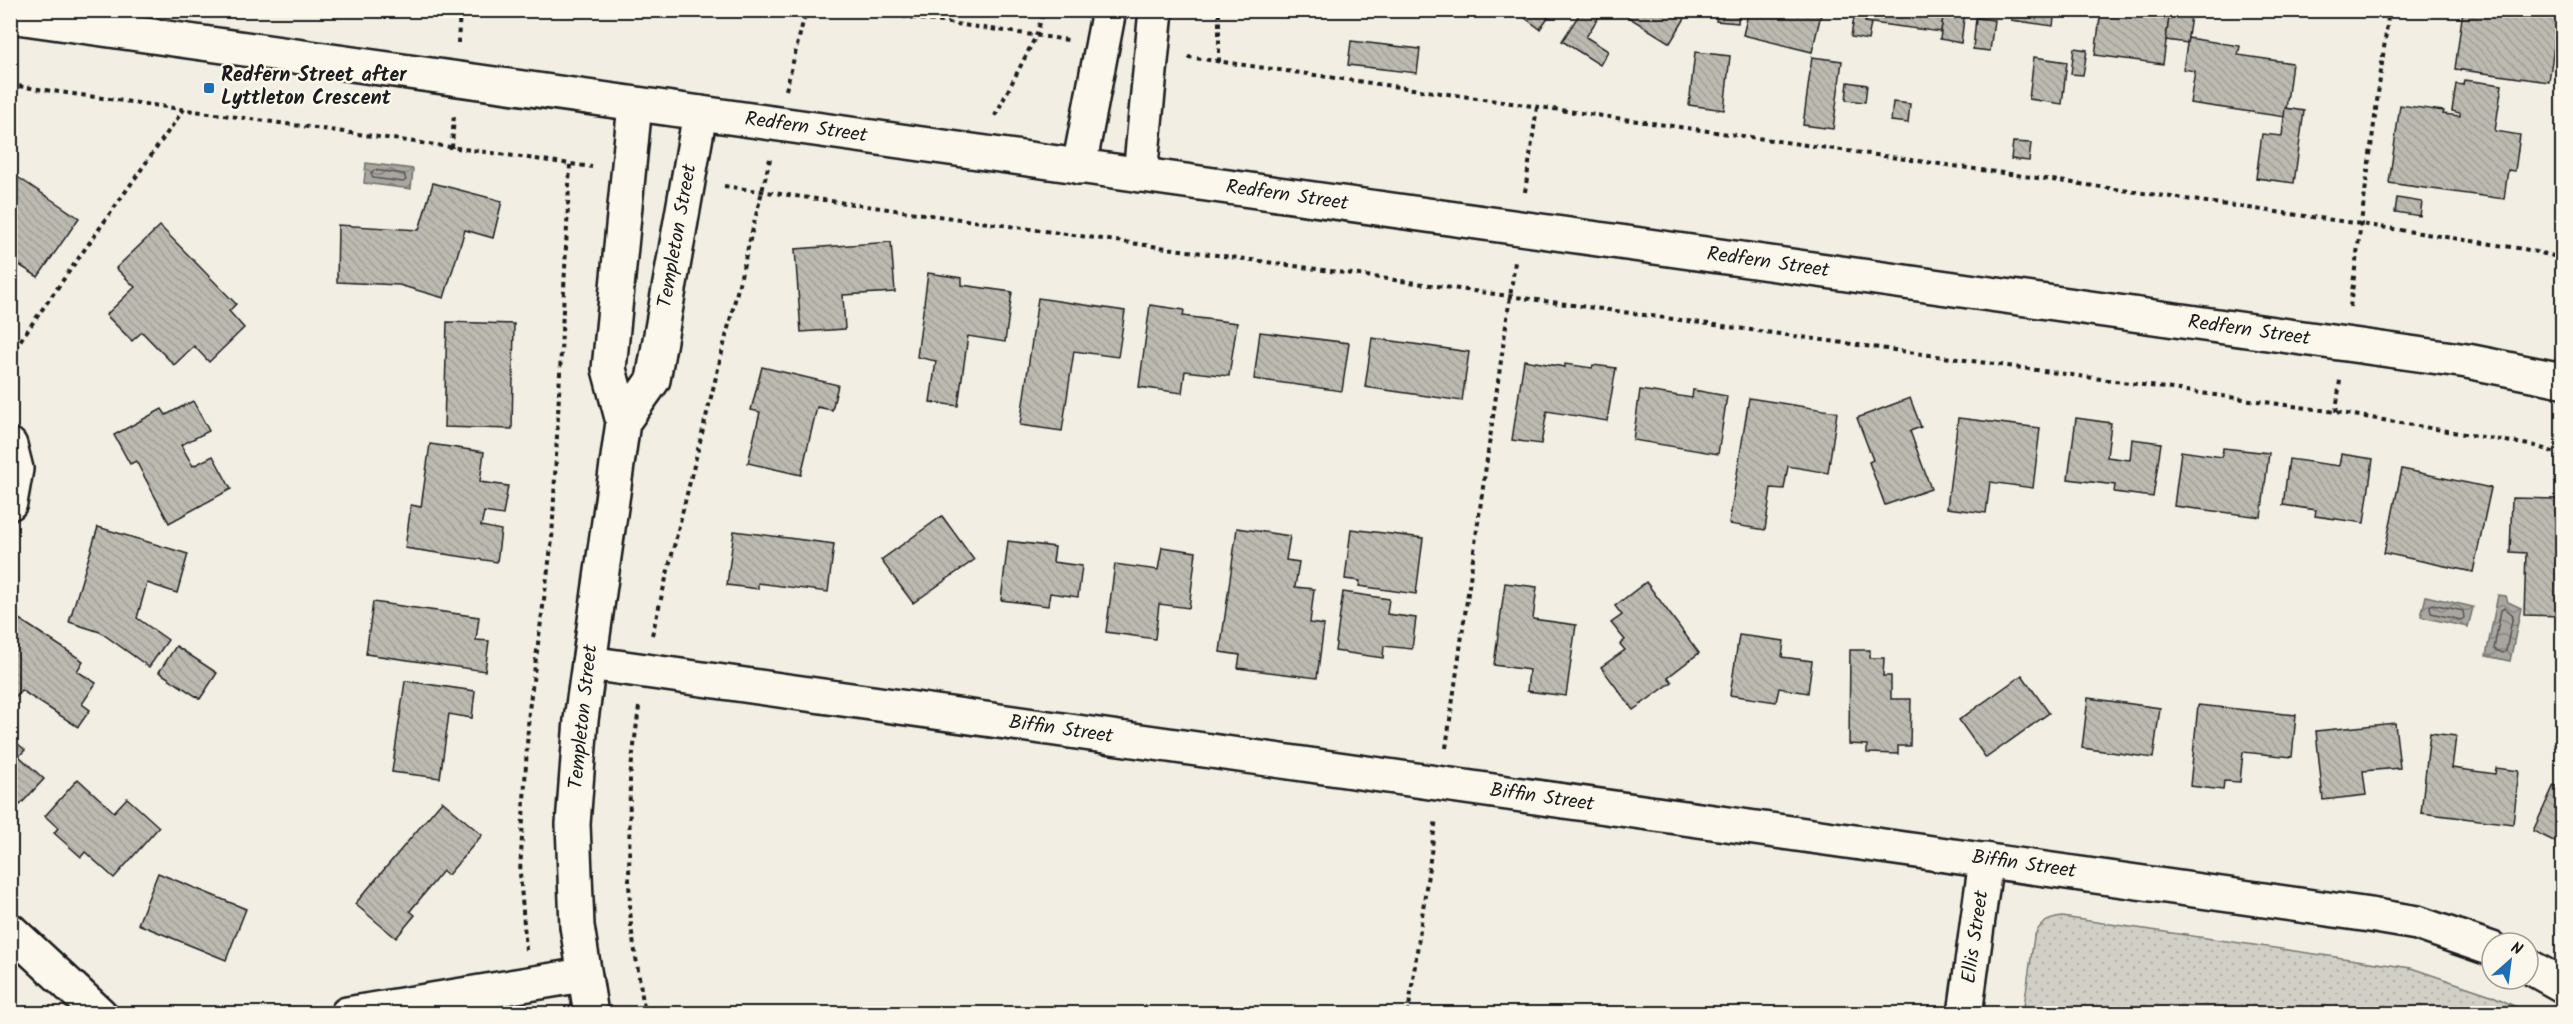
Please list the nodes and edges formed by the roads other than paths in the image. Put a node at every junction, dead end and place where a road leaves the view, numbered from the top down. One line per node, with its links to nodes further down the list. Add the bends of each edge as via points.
1 (1109, 10): 6 (street)
2 (1156, 10): 7 (street)
3 (10, 16): 4 (street, Redfern Street)
4 (635, 104): 5 (street, Redfern Street); 9 (street, Templeton Street, via 609,369)
5 (700, 113): 6 (street, Redfern Street); 9 (street, Templeton Street, via 653,380)
6 (1079, 166): 7 (street, Redfern Street)
7 (1140, 175): 8 (street, Redfern Street, via 2467,361)
8 (2562, 380)
9 (623, 422): 12 (street, Templeton Street)
10 (10, 445): 11 (street, via 16,470)
11 (10, 503)
12 (589, 663): 13 (street, Biffin Street); 17 (street, Templeton Street, via 573,824)
13 (1986, 860): 15 (street, Biffin Street, via 2417,923); 22 (street, Ellis Street)
14 (10, 930): 19 (street)
15 (2480, 945)
16 (2540, 973): 18 (street)
17 (583, 975): 20 (street); 21 (street, Templeton Street)
18 (2562, 985)
19 (100, 1014)
20 (347, 1014)
21 (591, 1014)
22 (1965, 1014)

